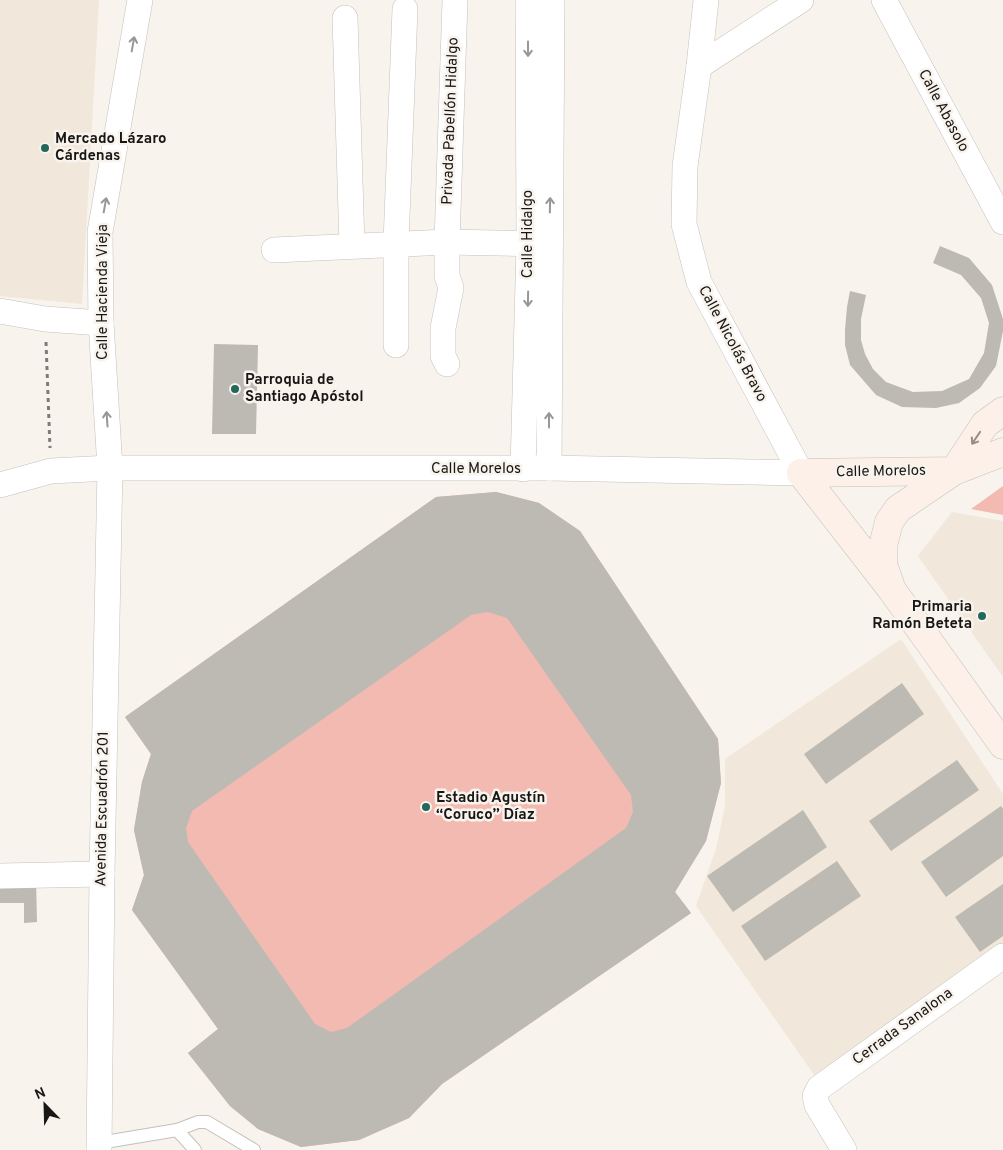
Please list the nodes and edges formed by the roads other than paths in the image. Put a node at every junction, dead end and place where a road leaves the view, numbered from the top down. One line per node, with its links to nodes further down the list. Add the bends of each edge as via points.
1 (140, 0): 18 (street, Calle Hacienda Vieja, one-way to 1, via 100,232)
2 (456, 0): 12 (street, Privada Pabellón Hidalgo)
3 (528, 0): 14 (street, Calle Hidalgo, one-way to 14)
4 (552, 0): 14 (street, Calle Hidalgo, one-way to 4)
5 (706, 0): 10 (street, Calle Nicolás Bravo)
6 (801, 0): 10 (street)
7 (884, 0): 11 (street, Calle Abasolo)
8 (405, 9): 13 (street)
9 (346, 18): 15 (street)
10 (699, 66): 27 (street, Calle Nicolás Bravo, via 684,166 684,224 688,240 699,282)
11 (1003, 222)
12 (447, 242): 13 (street); 14 (street); 20 (street, Privada Pabellón Hidalgo, via 446,276 450,288 443,328)
13 (396, 243): 15 (street); 19 (street)
14 (539, 244): 24 (street, Calle Hidalgo, one-way to 14); 25 (street, Calle Hidalgo, one-way to 25)
15 (352, 246): 16 (street)
16 (274, 250)
17 (0, 311): 18 (street, via 46,319)
18 (101, 323): 23 (street, Calle Hacienda Vieja, one-way to 18)
19 (396, 345)
20 (447, 364)
21 (1003, 411): 26 (main road, one-way to 26, via 985,424)
22 (1003, 452): 26 (main road, Calle Morelos)
23 (110, 468): 25 (street, Calle Morelos); 28 (street, Calle Morelos, via 51,471); 31 (street, Avenida Escuadrón 201)
24 (549, 468): 25 (street, Calle Morelos); 27 (street, Calle Morelos)
25 (524, 469)
26 (954, 471): 27 (main road, Calle Morelos); 29 (main road, via 898,509 889,522 883,546 883,564)
27 (801, 473): 29 (main road)
28 (0, 485)
29 (892, 590): 30 (main road)
30 (1003, 745)
31 (102, 874): 32 (street); 35 (street, Avenida Escuadrón 201)
32 (0, 876)
33 (1003, 956): 38 (street, Cerrada Sanalona, via 819,1088 815,1096 817,1105)
34 (177, 1130): 35 (lane); 36 (lane); 37 (lane, via 207,1122)
35 (99, 1147)
36 (195, 1150)
37 (254, 1150)
38 (844, 1150)

